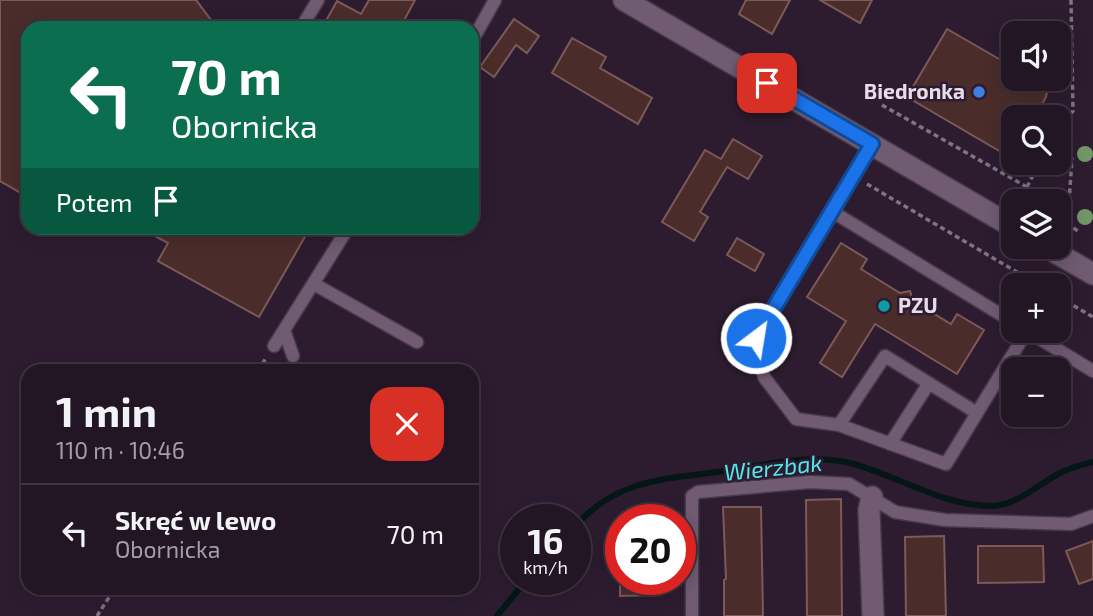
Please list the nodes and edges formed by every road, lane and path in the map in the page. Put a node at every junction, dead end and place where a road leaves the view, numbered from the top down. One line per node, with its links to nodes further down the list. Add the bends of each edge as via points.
1 (318, 0): 5 (lane)
2 (495, 0): 6 (lane)
3 (624, 0): 9 (main road)
4 (1071, 0): 8 (path)
5 (305, 21)
6 (479, 29)
7 (882, 105): 12 (path)
8 (1071, 114)
9 (872, 144): 11 (lane); 15 (main road)
10 (1033, 175): 12 (path)
11 (853, 176): 14 (lane); 21 (path)
12 (1027, 187): 13 (path)
13 (1030, 189)
14 (833, 212): 24 (lane); 35 (lane, via 756,338 764,377 796,419)
15 (1001, 220)
16 (1071, 226): 17 (path)
17 (1078, 231)
18 (344, 235): 22 (lane)
19 (1070, 259): 20 (main road)
20 (1093, 271)
21 (1019, 273)
22 (314, 284): 26 (lane); 27 (lane)
23 (1071, 304): 25 (path)
24 (1001, 315)
25 (1093, 317)
26 (284, 330): 30 (lane); 31 (lane)
27 (417, 342)
28 (1020, 343): 34 (lane)
29 (1047, 343): 32 (lane)
30 (274, 346)
31 (293, 356)
32 (1093, 371)
33 (929, 383): 34 (lane); 35 (lane, via 885,356); 36 (lane)
34 (977, 413): 36 (lane, via 946,464)
35 (839, 425): 36 (lane)
36 (890, 444)
37 (872, 497): 38 (lane, via 895,512 944,520 1071,524); 41 (lane, via 849,484 810,482 698,492 692,496); 42 (main road)
38 (1093, 516)
39 (110, 595): 40 (path)
40 (97, 616)
41 (692, 616)
42 (873, 616)

